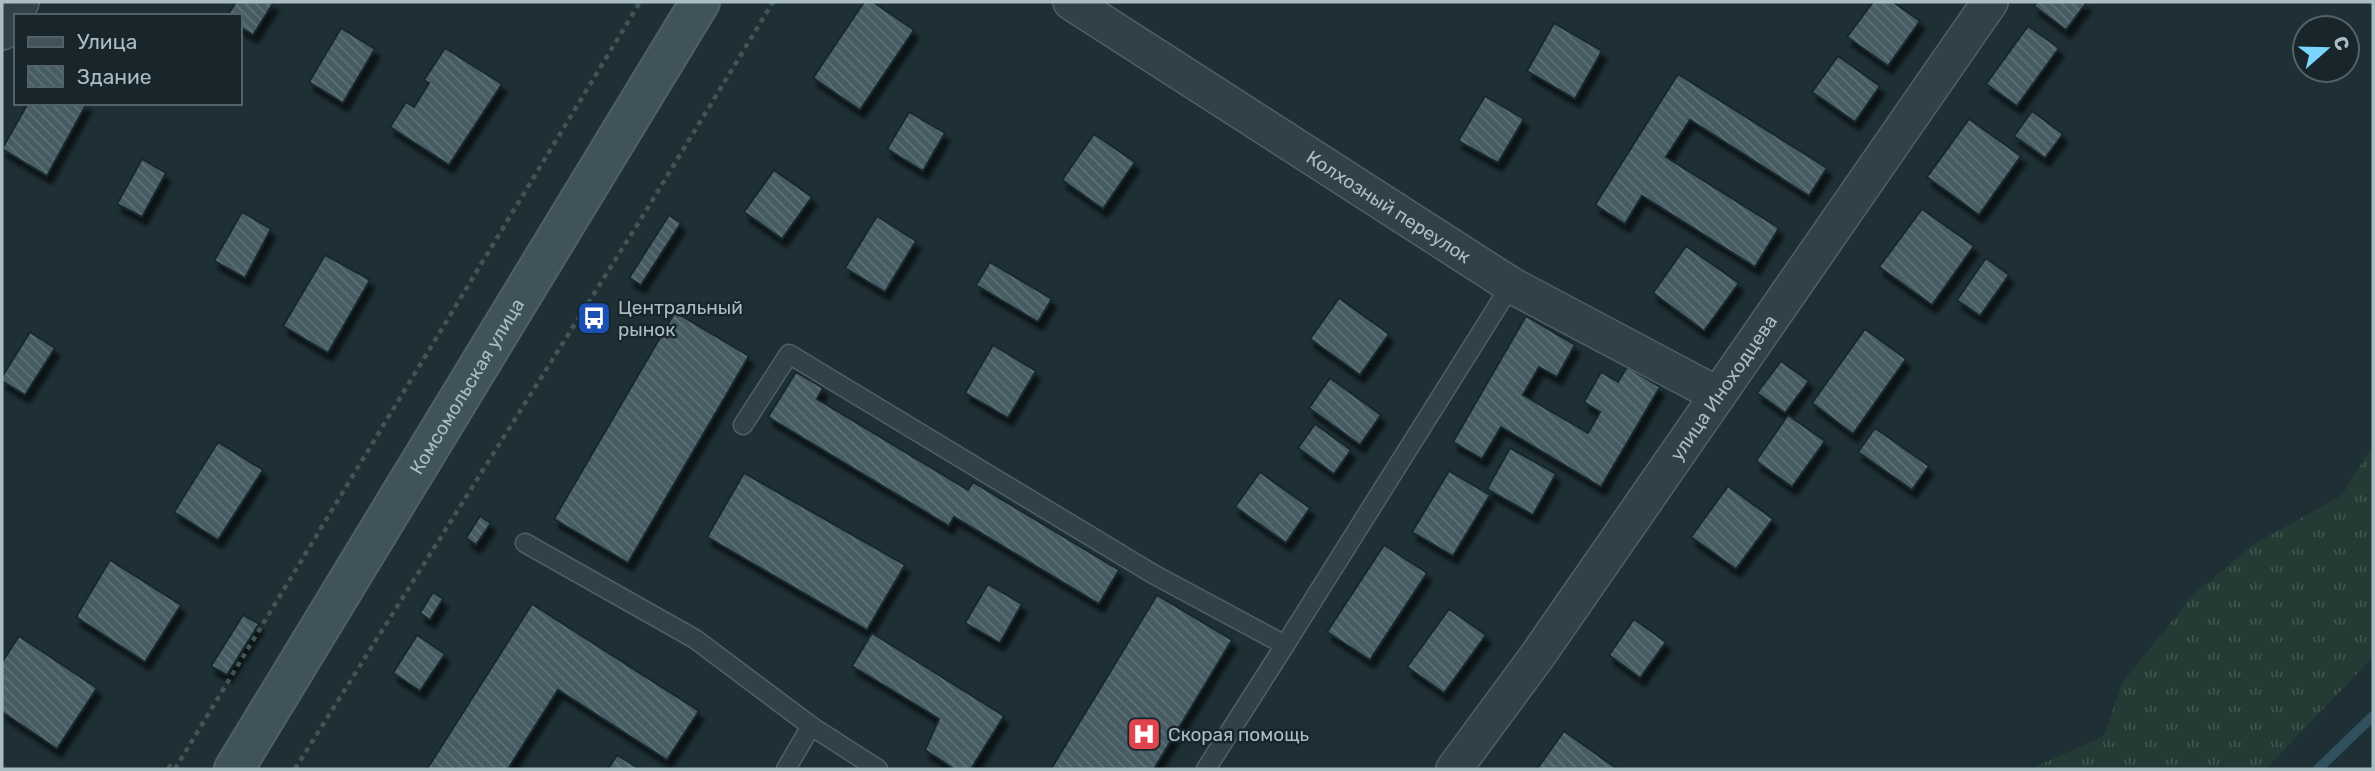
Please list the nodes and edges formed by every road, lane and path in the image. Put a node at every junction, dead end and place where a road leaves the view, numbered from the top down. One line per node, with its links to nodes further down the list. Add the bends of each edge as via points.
1 (21, 2): 7 (street)
2 (640, 2): 15 (path)
3 (700, 2): 16 (main road, Комсомольская улица)
4 (773, 2): 17 (path)
5 (1071, 2): 8 (street, Колхозный переулок)
6 (1990, 2): 9 (street, улица Иноходцева)
7 (2, 32)
8 (1511, 285): 9 (street, Колхозный переулок); 12 (lane)
9 (1718, 395): 21 (street, улица Иноходцева)
10 (743, 425): 12 (lane, via 789,354 1153,574)
11 (526, 544): 13 (lane, via 695,639)
12 (1285, 645): 20 (lane)
13 (811, 726): 18 (lane); 19 (lane)
14 (168, 769): 15 (path)
15 (174, 769)
16 (234, 769)
17 (295, 769)
18 (786, 769)
19 (878, 769)
20 (1206, 769)
21 (1454, 769)

